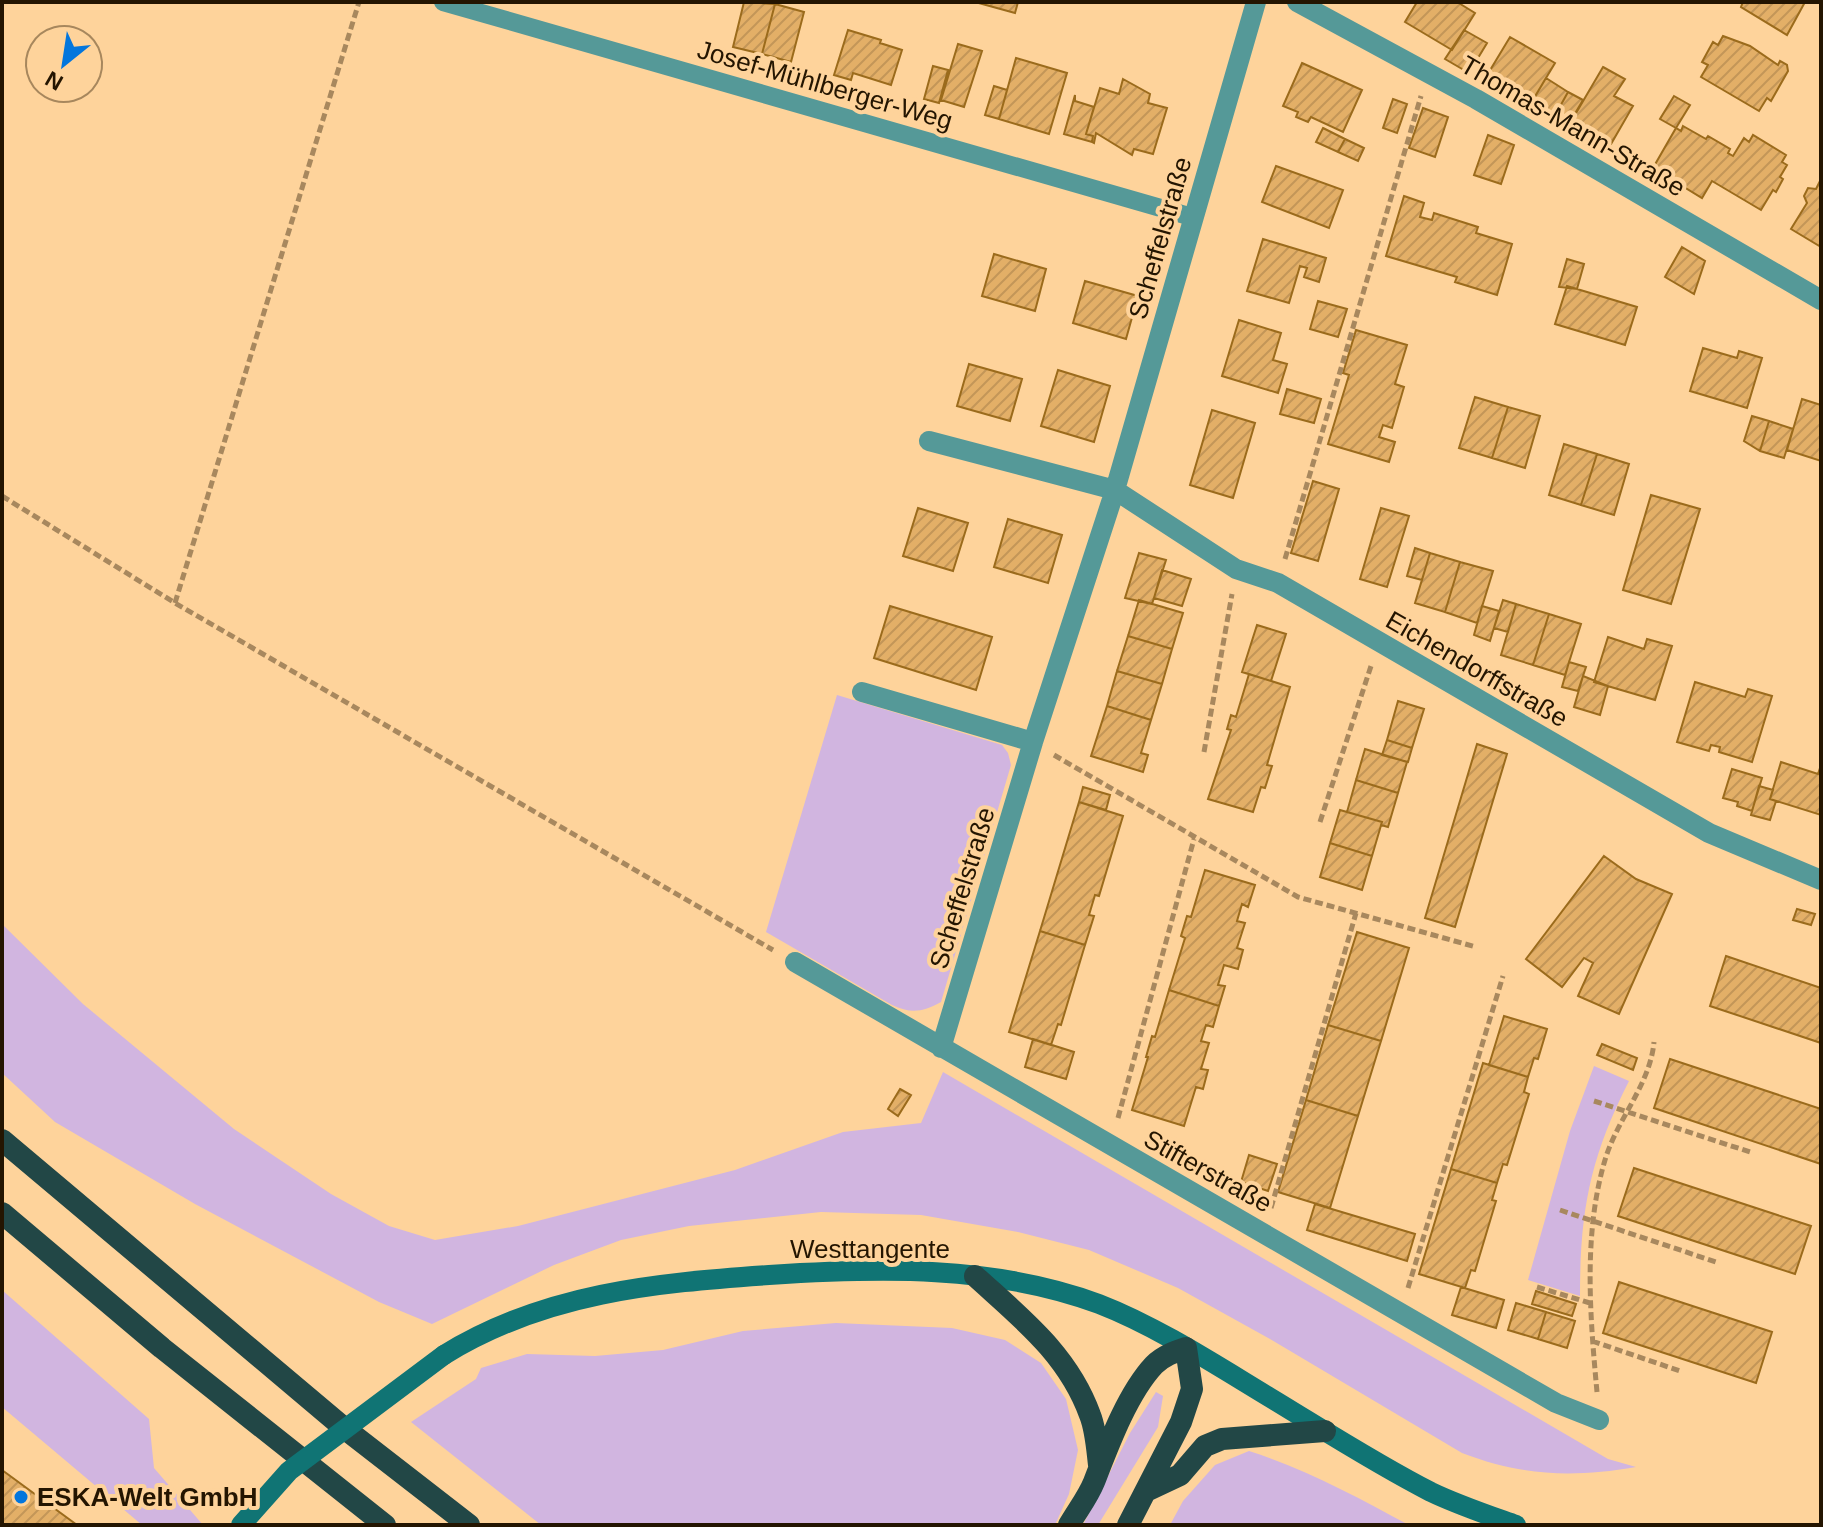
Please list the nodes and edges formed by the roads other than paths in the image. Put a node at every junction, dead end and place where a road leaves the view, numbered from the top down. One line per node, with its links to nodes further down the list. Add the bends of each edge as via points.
1 (443, 2): 4 (lane, Josef-Mühlberger-Weg)
2 (1256, 2): 4 (street, Scheffelstraße)
3 (1297, 2): 5 (street, Thomas-Mann-Straße)
4 (1192, 217): 7 (street, Scheffelstraße)
5 (1821, 300)
6 (929, 441): 7 (street)
7 (1115, 490): 9 (street, Scheffelstraße); 10 (street, Eichendorffstraße, via 1236,569 1278,583 1709,833)
8 (862, 692): 9 (street)
9 (1033, 742): 12 (street, Scheffelstraße)
10 (1821, 880)
11 (795, 962): 12 (street, Stifterstraße)
12 (941, 1048): 17 (street, Stifterstraße, via 1556,1403)
13 (2, 1140): 23 (highway, via 309,1399)
14 (2, 1213): 22 (highway)
15 (975, 1276): 16 (main road, Westtangente, via 1038,1286 1099,1305); 19 (highway, via 1070,1370 1091,1416); 21 (main road, Westtangente, bridge, via 853,1269 665,1283 584,1298 519,1318 444,1355 362,1414 289,1471)
16 (1186, 1348): 18 (main road, Westtangente); 19 (highway, via 1154,1366); 20 (highway, via 1192,1389)
17 (1599, 1420)
18 (1325, 1431): 20 (highway, via 1222,1439 1205,1446 1180,1475); 26 (main road, Westtangente, via 1432,1492)
19 (1099, 1465): 24 (highway)
20 (1146, 1491): 25 (highway)
21 (241, 1525)
22 (385, 1525)
23 (469, 1525)
24 (1069, 1525)
25 (1128, 1525)
26 (1516, 1525)

